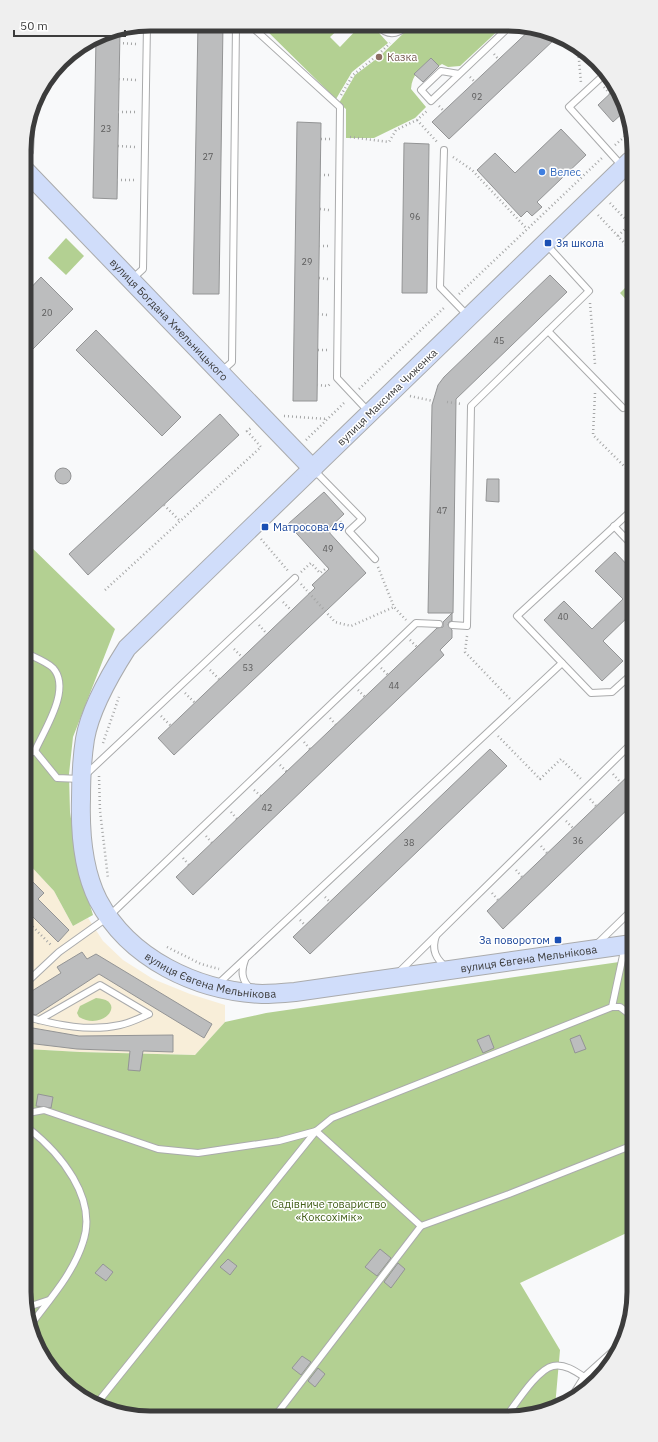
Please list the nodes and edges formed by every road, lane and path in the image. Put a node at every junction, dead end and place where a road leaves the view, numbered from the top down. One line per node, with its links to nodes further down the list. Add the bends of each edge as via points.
1 (147, 31): 9 (lane)
2 (236, 31): 46 (lane, via 232,362)
3 (257, 31): 17 (lane)
4 (382, 31): 5 (lane, via 396,34)
5 (400, 31)
6 (402, 31): 17 (path, via 353,75)
7 (505, 31): 11 (lane)
8 (119, 43): 9 (path)
9 (146, 44): 14 (lane)
10 (578, 55): 15 (path)
11 (459, 74): 16 (lane); 16 (lane, via 441,71 421,90)
12 (601, 77): 15 (lane)
13 (119, 79): 14 (path)
14 (146, 80): 19 (lane)
15 (582, 95): 26 (lane, via 569,107)
16 (431, 101): 20 (path, via 430,108)
17 (336, 103): 22 (lane, via 340,107)
18 (118, 112): 19 (path)
19 (146, 113): 24 (lane)
20 (417, 120): 22 (path, via 396,130 389,142); 25 (path)
21 (626, 135): 26 (path)
22 (340, 136): 49 (lane, via 337,378)
23 (118, 146): 24 (path)
24 (146, 147): 30 (lane)
25 (444, 150): 37 (path, via 472,170); 43 (lane, via 440,287)
26 (608, 151): 27 (lane); 37 (path)
27 (626, 164): 39 (street, вулиця Максима Чиженка)
28 (31, 176): 41 (street, вулиця Богдана Хмельницького)
29 (117, 180): 30 (path)
30 (146, 180): 41 (lane, via 143,270)
31 (613, 197): 32 (path)
32 (609, 201): 33 (path); 35 (path)
33 (604, 205)
34 (600, 209): 38 (path, via 596,213)
35 (627, 221)
36 (627, 227): 38 (path)
37 (527, 229): 43 (path)
38 (618, 236): 40 (path)
39 (545, 243): 42 (lane); 44 (street, вулиця Максима Чиженка)
40 (627, 246)
41 (130, 281): 46 (street, вулиця Богдана Хмельницького)
42 (589, 291): 45 (lane); 47 (path)
43 (452, 300): 44 (lane); 49 (path)
44 (469, 318): 55 (street, вулиця Максима Чиженка)
45 (548, 331): 47 (lane); 52 (lane)
46 (221, 372): 61 (street, вулиця Богдана Хмельницького)
47 (596, 381): 53 (lane); 62 (path, via 593,435)
48 (402, 394): 50 (path)
49 (353, 395): 55 (lane); 57 (path)
50 (433, 401)
51 (448, 402): 52 (path)
52 (471, 406): 77 (lane)
53 (623, 408)
54 (278, 411): 56 (path)
55 (370, 413): 61 (street, вулиця Максима Чиженка)
56 (284, 416): 57 (path); 58 (path)
57 (327, 419): 60 (path, via 306,440)
58 (288, 421)
59 (252, 427): 65 (path, via 247,432 261,447)
60 (301, 435)
61 (313, 469): 69 (lane, via 362,519 349,531); 78 (street, вулиця Максима Чиженка)
62 (627, 469)
63 (164, 505): 65 (path)
64 (627, 515): 66 (lane)
65 (180, 521): 72 (path)
66 (614, 526): 68 (lane); 80 (lane, via 517,616)
67 (259, 537): 71 (path)
68 (627, 540)
69 (375, 559): 73 (path)
70 (328, 567): 71 (path, via 320,573 311,563)
71 (295, 578): 73 (path, via 335,622 351,626); 88 (lane)
72 (105, 590)
73 (394, 607): 76 (path)
74 (439, 624): 76 (lane, via 416,622)
75 (452, 625): 77 (lane)
76 (412, 626): 93 (lane)
77 (467, 626): 83 (path, via 466,652)
78 (142, 633): 89 (street, вулиця Євгена Мельнікова, via 127,648 100,694 85,737)
79 (31, 656): 86 (lane, via 52,668 60,679 60,696)
80 (562, 663): 81 (lane, via 592,693 612,692); 83 (lane)
81 (627, 678)
82 (120, 695): 88 (path, via 105,733)
83 (516, 705): 84 (lane)
84 (491, 729): 90 (path, via 540,779 561,758); 101 (lane)
85 (627, 748): 90 (lane)
86 (35, 751): 87 (lane); 89 (lane, via 57,778)
87 (31, 752)
88 (99, 762): 89 (lane); 91 (path, via 100,811)
89 (81, 779): 93 (street, вулиця Євгена Мельнікова, via 80,813 86,863 98,899)
90 (588, 786): 95 (lane)
91 (109, 881)
92 (627, 915): 98 (lane)
93 (108, 917): 99 (lane); 106 (street, вулиця Євгена Мельнікова, via 120,932 151,959)
94 (31, 924): 99 (path)
95 (437, 935): 102 (lane, via 434,943 436,956 447,968); 105 (lane)
96 (627, 942): 98 (street, вулиця Євгена Мельнікова)
97 (163, 945): 103 (path, via 201,964)
98 (591, 949): 102 (street, вулиця Євгена Мельнікова)
99 (59, 952): 104 (lane)
100 (627, 952): 108 (lane)
101 (246, 958): 103 (lane); 107 (lane, via 242,969 244,982)
102 (456, 970): 105 (street, вулиця Євгена Мельнікова)
103 (230, 972): 106 (lane)
104 (31, 978)
105 (392, 979): 107 (street, вулиця Євгена Мельнікова, via 295,992)
106 (216, 986): 107 (street, вулиця Євгена Мельнікова)
107 (257, 993)
108 (612, 1007): 109 (lane, via 620,1007); 114 (lane, via 332,1118)
109 (627, 1011)
110 (31, 1018): 111 (lane)
111 (39, 1020): 111 (lane, via 85,1028 120,1025 150,1014 100,985)
112 (31, 1112): 114 (lane, via 44,1110 158,1149 191,1152 279,1141)
113 (31, 1131): 117 (lane, via 52,1151 70,1174 78,1188 84,1208 84,1240 70,1270)
114 (316, 1131): 116 (lane); 123 (lane)
115 (627, 1147): 116 (lane)
116 (421, 1226): 124 (lane)
117 (51, 1299): 118 (lane); 119 (lane)
118 (32, 1306)
119 (34, 1320)
120 (597, 1370): 121 (street)
121 (587, 1379): 122 (street); 125 (lane, via 569,1368 552,1366 539,1374)
122 (585, 1382)
123 (100, 1400)
124 (279, 1411)
125 (510, 1411)

